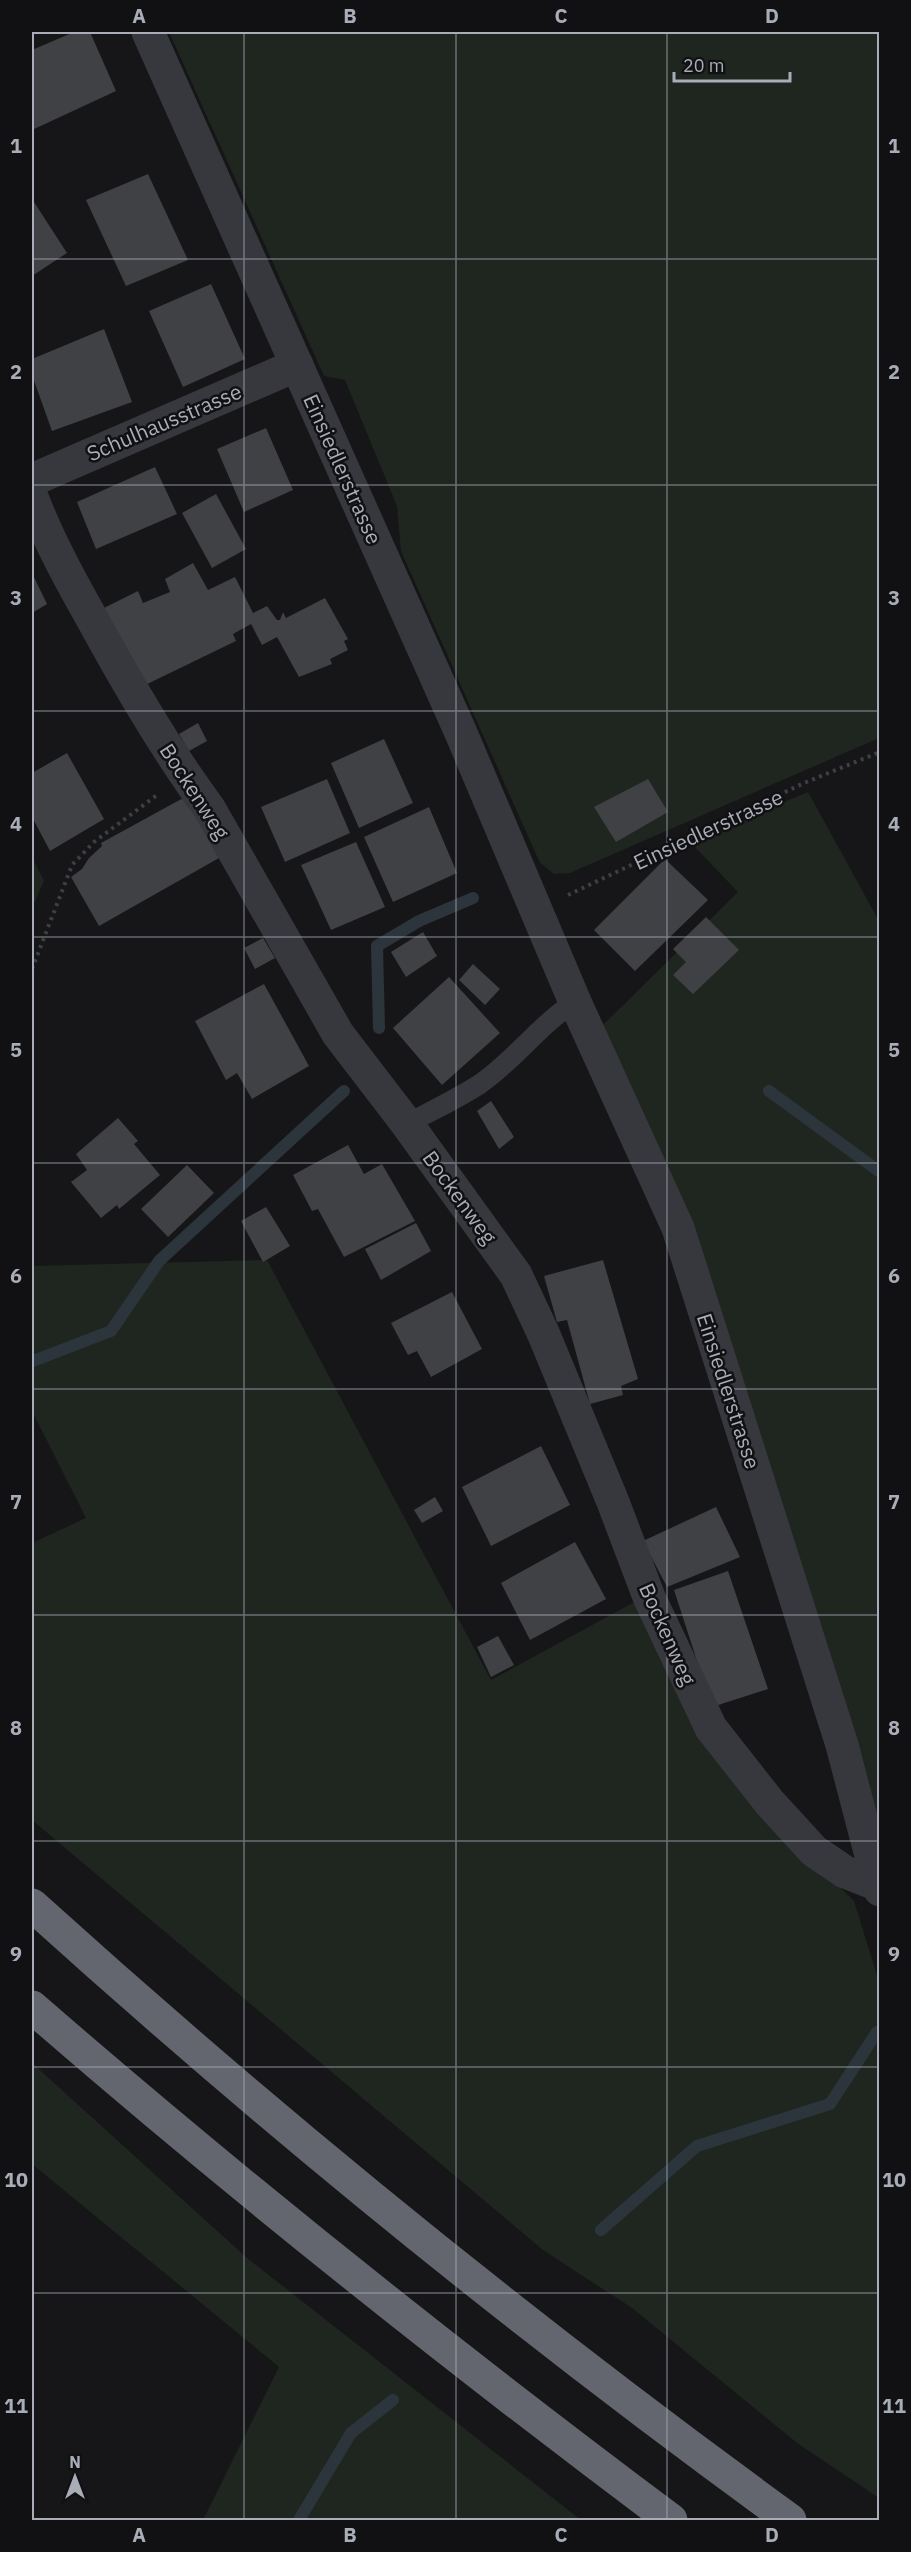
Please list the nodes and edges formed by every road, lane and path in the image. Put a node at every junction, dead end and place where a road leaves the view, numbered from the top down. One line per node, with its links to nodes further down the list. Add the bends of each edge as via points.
1 (148, 32): 2 (street, Einsiedlerstrasse)
2 (297, 365): 3 (street, Schulhausstrasse); 7 (street, Einsiedlerstrasse)
3 (32, 480)
4 (32, 497): 6 (street, Bockenweg, via 46,535 138,702)
5 (879, 752): 7 (path, Einsiedlerstrasse)
6 (184, 775): 8 (path, via 94,842 72,865); 10 (street, Bockenweg, via 208,808 338,1034)
7 (536, 907): 9 (street, Einsiedlerstrasse)
8 (32, 969)
9 (575, 1002): 10 (lane, via 558,1012 534,1039 481,1083); 11 (street, Einsiedlerstrasse, via 678,1228 842,1744)
10 (407, 1124): 11 (street, Bockenweg, via 516,1275 549,1346 649,1598 711,1728 814,1851 845,1872)
11 (879, 1887)
12 (32, 1905): 15 (highway, via 279,2120 438,2250)
13 (32, 2007): 14 (highway, via 246,2188)
14 (671, 2520)
15 (790, 2520)

